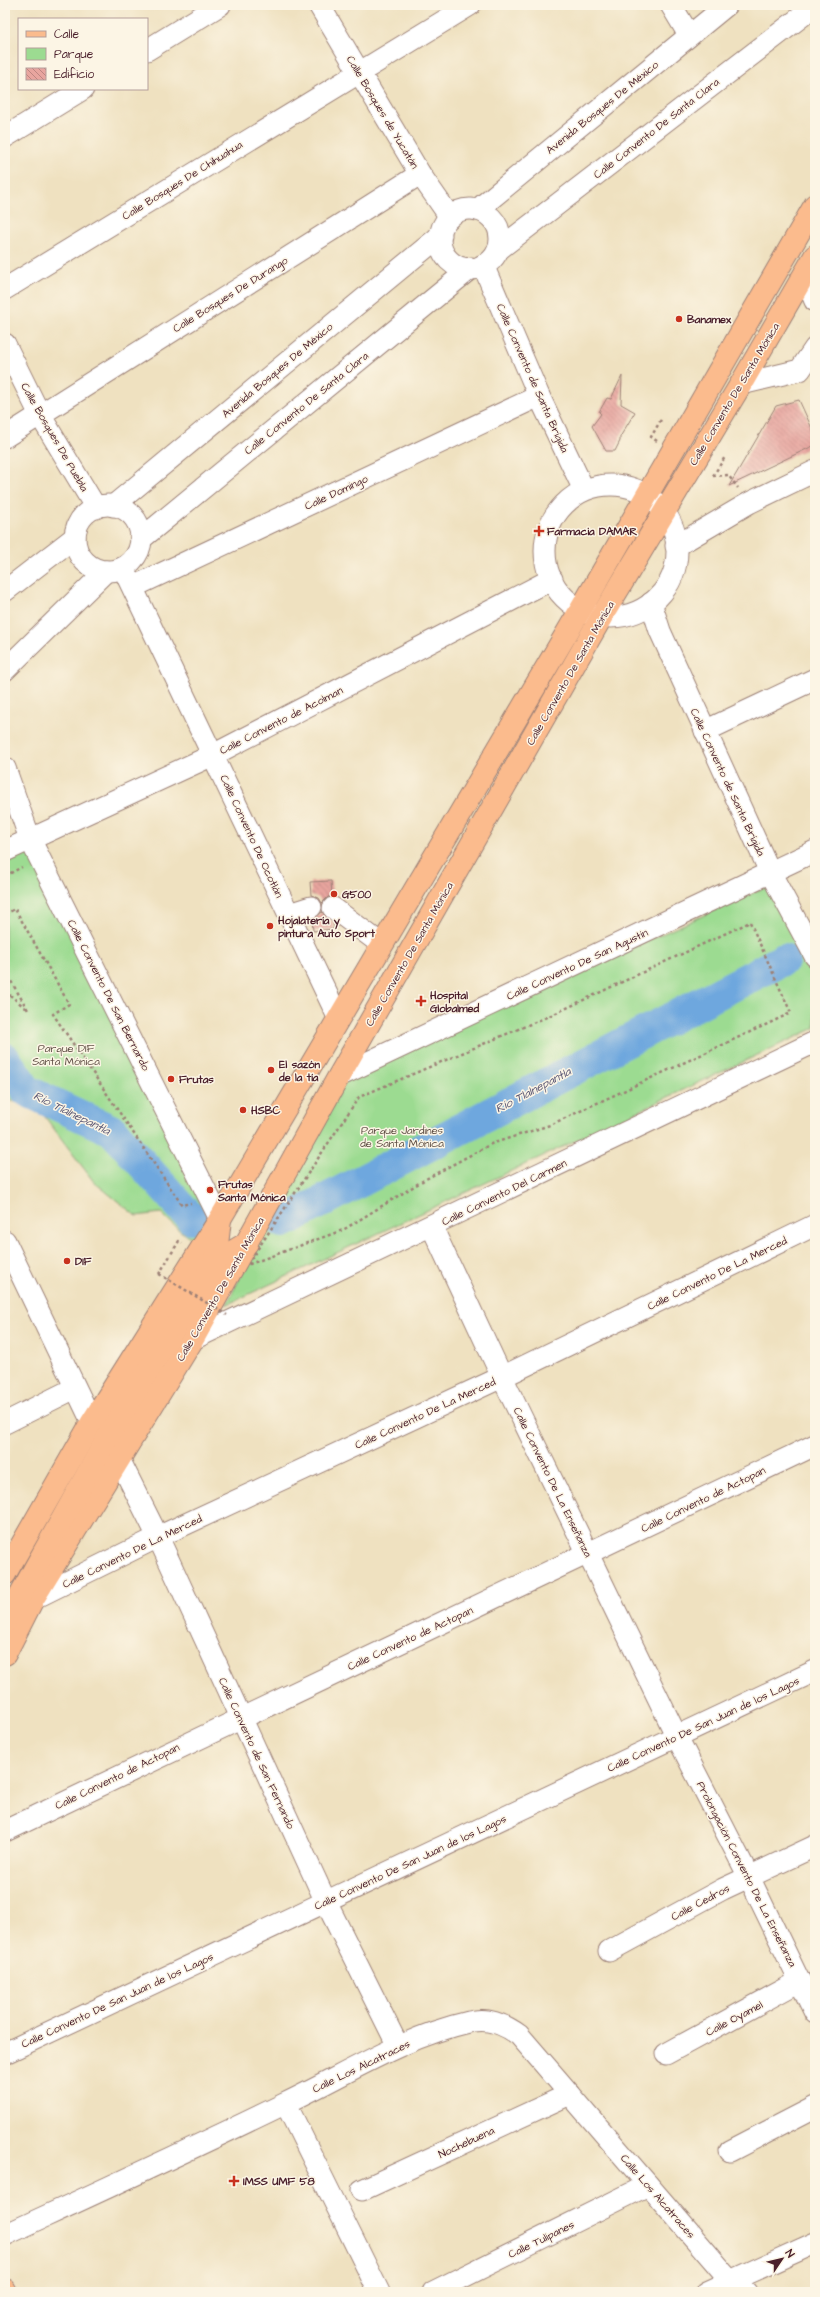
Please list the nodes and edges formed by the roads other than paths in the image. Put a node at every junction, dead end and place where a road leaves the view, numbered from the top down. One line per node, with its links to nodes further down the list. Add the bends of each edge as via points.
1 (220, 5): 8 (street)
2 (319, 5): 9 (street, Calle Bosques de Yucatán)
3 (470, 5): 9 (street, Calle Bosques De Chihuahua)
4 (670, 5): 7 (street)
5 (727, 5): 7 (street, Avenida Bosques De México)
6 (815, 6): 16 (street, Calle Convento De Santa Clara)
7 (690, 35): 14 (street, Avenida Bosques De México)
8 (148, 49)
9 (359, 71): 12 (street, Calle Bosques de Yucatán); 20 (street, Calle Bosques De Chihuahua)
10 (82, 90): 11 (street)
11 (5, 137)
12 (420, 174): 15 (street, Calle Bosques de Yucatán); 26 (street, Calle Bosques De Durango)
13 (815, 204): 30 (main road, Calle Convento De Santa Mónica)
14 (477, 210): 15 (street, via 462,210); 16 (street, via 485,213 496,225 499,233)
15 (445, 226): 18 (street, via 441,244 448,259 462,267); 31 (street, Avenida Bosques De México)
16 (498, 250): 18 (street, via 489,261)
17 (815, 256): 19 (main road, Calle Convento De Santa Mónica)
18 (477, 267): 25 (street, Calle Convento de Santa Brígida); 34 (street, Calle Convento De Santa Clara)
19 (804, 275): 21 (street); 24 (main road, Calle Convento De Santa Mónica)
20 (5, 289)
21 (815, 301)
22 (5, 344): 26 (street, Calle Bosques De Puebla)
23 (815, 348): 24 (street, via 800,370)
24 (741, 384): 32 (main road, Calle Convento De Santa Mónica)
25 (539, 396): 29 (street, Calle Convento de Santa Brígida); 38 (street, Calle Domingo)
26 (40, 415): 27 (street, Calle Bosques De Durango); 31 (street, Calle Bosques De Puebla)
27 (5, 437)
28 (815, 471): 35 (street, via 749,503)
29 (584, 490): 30 (street, via 616,485 632,488); 37 (street, via 571,498 552,521 545,550)
30 (646, 495): 32 (street); 41 (main road, Calle Convento De Santa Mónica)
31 (104, 507): 33 (street, via 80,521); 34 (street, via 123,509 132,516 138,525)
32 (664, 512): 35 (street, via 671,524); 42 (main road, Calle Convento De Santa Mónica)
33 (75, 537): 36 (street, via 76,547 84,560 96,569); 39 (street)
34 (141, 539): 36 (street, via 136,556)
35 (676, 546): 40 (street, via 675,566 670,580)
36 (114, 570): 38 (street, Calle Convento De Ocotlán); 43 (street)
37 (552, 579): 41 (street, via 560,591); 46 (street, Calle Convento de Acolman)
38 (133, 587): 46 (street, Calle Convento De Ocotlán)
39 (5, 592)
40 (651, 604): 42 (street, via 630,614); 45 (street, Calle Convento de Santa Brígida, via 660,631)
41 (581, 609): 42 (street); 55 (main road, Calle Convento De Santa Mónica)
42 (602, 616): 59 (main road, Calle Convento De Santa Mónica)
43 (5, 670)
44 (815, 679): 45 (street)
45 (705, 732): 51 (street, Calle Convento de Santa Brígida)
46 (213, 755): 48 (street, Calle Convento de Acolman); 54 (street, Calle Convento De Ocotlán)
47 (5, 768): 48 (street, Calle Convento De San Bernardo)
48 (30, 839): 49 (street, Calle Convento de Acolman); 60 (street, Calle Convento De San Bernardo)
49 (5, 851)
50 (815, 851): 51 (street, Calle Convento De San Agustín)
51 (770, 872): 56 (street, Calle Convento de Santa Brígida); 59 (street, Calle Convento De San Agustín)
52 (311, 907): 54 (street)
53 (333, 908): 55 (street)
54 (289, 914): 57 (street, Calle Convento De Ocotlán)
55 (381, 944): 57 (main road, Calle Convento De Santa Mónica)
56 (813, 951)
57 (338, 1017): 60 (main road, Calle Convento De Santa Mónica)
58 (815, 1042): 62 (street, Calle Convento Del Carmen)
59 (339, 1076): 63 (main road, Calle Convento De Santa Mónica)
60 (220, 1219): 65 (main road); 69 (main road, Calle Convento De Santa Mónica)
61 (815, 1225): 67 (street, Calle Convento De La Merced)
62 (432, 1227): 66 (street, Calle Convento Del Carmen); 67 (street, Calle Convento De La Enseñanza)
63 (247, 1243): 65 (main road); 66 (main road, Calle Convento De Santa Mónica)
64 (6, 1245): 68 (street)
65 (215, 1262): 77 (main road, via 109,1435)
66 (193, 1339): 72 (main road, Calle Convento De Santa Mónica)
67 (502, 1377): 73 (street, Calle Convento De La Merced); 74 (street, Calle Convento De La Enseñanza)
68 (75, 1388): 69 (street); 70 (street)
69 (92, 1422): 75 (main road, Calle Convento De Santa Mónica)
70 (5, 1423)
71 (815, 1445): 74 (street, Calle Convento de Actopan)
72 (119, 1459): 73 (street, Calle Convento de San Fernando); 76 (main road, Calle Convento De Santa Mónica)
73 (158, 1536): 76 (street, Calle Convento De La Merced); 80 (street, Calle Convento de San Fernando)
74 (589, 1555): 80 (street, Calle Convento de Actopan); 81 (street, Calle Convento De La Enseñanza)
75 (5, 1574)
76 (34, 1599): 78 (main road, Calle Convento De Santa Mónica)
77 (5, 1622)
78 (5, 1654)
79 (815, 1671): 81 (street, Calle Convento De San Juan de los Lagos)
80 (240, 1717): 82 (street, Calle Convento de Actopan); 85 (street, Calle Convento de San Fernando)
81 (677, 1737): 84 (street, Prolongación Convento De La Enseñanza); 85 (street, Calle Convento De San Juan de los Lagos)
82 (5, 1831)
83 (815, 1846): 84 (street, Calle Cedros)
84 (749, 1877): 86 (street, Calle Cedros); 87 (street, Prolongación Convento De La Enseñanza)
85 (326, 1902): 89 (street, Calle Convento de San Fernando); 90 (street, Calle Convento De San Juan de los Lagos)
86 (609, 1951)
87 (800, 1982): 88 (street, Prolongación Convento De La Enseñanza); 91 (street, Calle Oyamel)
88 (815, 2013)
89 (398, 2046): 92 (street, Calle Los Alcatraces, via 469,2022 496,2022 508,2026 520,2035); 93 (street, Calle Los Alcatraces)
90 (5, 2053)
91 (666, 2054)
92 (570, 2094): 96 (street, Calle Los Alcatraces); 97 (street, Nochebuena)
93 (286, 2104): 98 (street, Calle Los Alcatraces); 101 (street)
94 (815, 2107): 95 (street)
95 (730, 2151)
96 (648, 2185): 100 (street, Calle Los Alcatraces); 102 (street, Calle Tulipanes)
97 (362, 2190)
98 (5, 2235)
99 (815, 2243): 100 (street)
100 (738, 2287): 103 (street)
101 (379, 2292)
102 (433, 2292)
103 (706, 2292)

